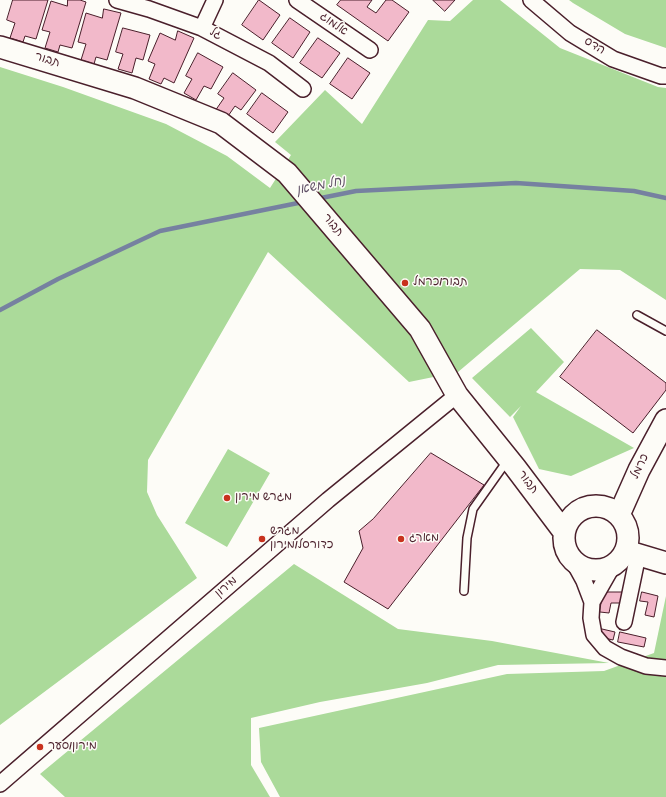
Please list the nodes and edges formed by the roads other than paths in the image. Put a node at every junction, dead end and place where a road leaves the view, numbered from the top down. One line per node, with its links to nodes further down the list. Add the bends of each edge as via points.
1 (117, 0): 5 (street, גל)
2 (215, 0): 5 (street)
3 (297, 0): 7 (street, אלמוג)
4 (531, 0): 8 (street, הדס, via 570,33 613,59)
5 (202, 28): 9 (street, גל, via 269,63)
6 (0, 47): 12 (street, תבור, via 136,88 221,123 287,173 420,329)
7 (370, 50)
8 (666, 76)
9 (303, 89)
10 (637, 315): 11 (lane)
11 (666, 331)
12 (457, 395): 14 (street, תבור); 25 (street, מירון, via 328,500)
13 (666, 420): 15 (street, כרמל, via 639,470)
14 (508, 458): 16 (street, תבור); 21 (lane, via 472,509 467,538)
15 (619, 515): 16 (street, via 611,509 591,506 574,515); 17 (street, via 625,523)
16 (564, 532): 18 (street, via 567,552)
17 (632, 553): 19 (street); 20 (street); 23 (street)
18 (573, 561): 20 (street, via 592,570); 22 (street)
19 (666, 562)
20 (612, 567): 22 (street)
21 (464, 591)
22 (592, 602): 24 (street, via 594,635 605,648 646,666)
23 (624, 622)
24 (666, 668)
25 (0, 784)

